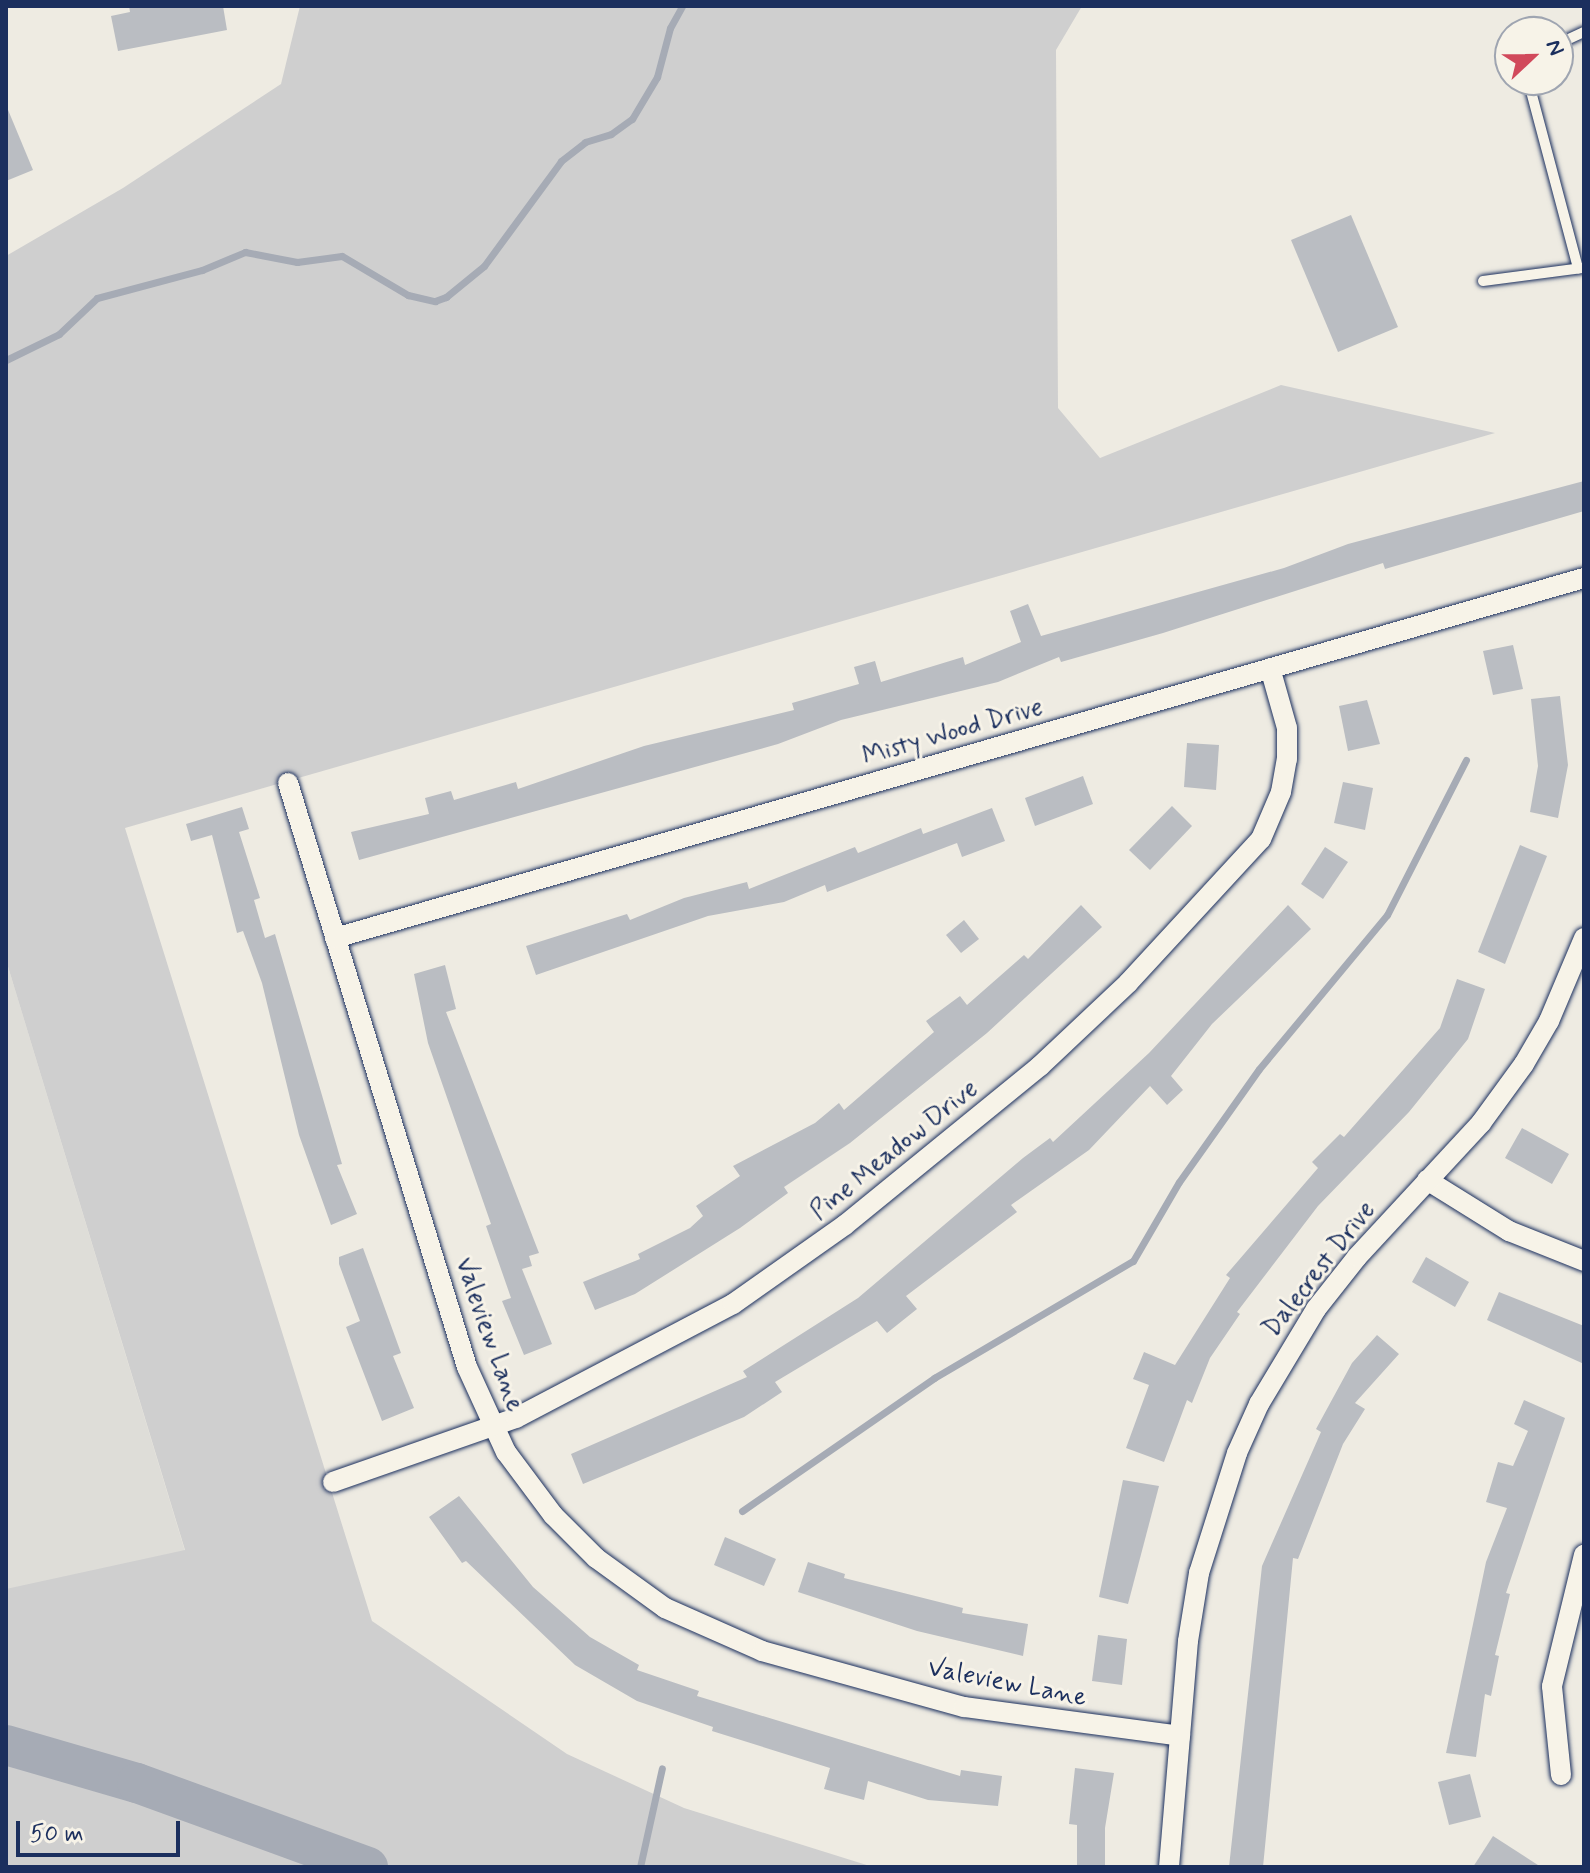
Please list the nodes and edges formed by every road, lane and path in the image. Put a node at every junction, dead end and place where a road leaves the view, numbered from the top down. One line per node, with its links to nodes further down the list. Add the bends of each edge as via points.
1 (1533, 96): 2 (lane)
2 (1581, 268): 3 (lane)
3 (1483, 281)
4 (1584, 578): 5 (street, Misty Wood Drive)
5 (1270, 668): 7 (street, Misty Wood Drive); 11 (street, Pine Meadow Drive, via 1287,728 1287,759 1269,825 1239,867 1128,983 993,1106 802,1258 694,1327)
6 (288, 783): 7 (street, Valeview Lane)
7 (335, 938): 11 (street, Valeview Lane, via 467,1367)
8 (1584, 938): 9 (street, Dalecrest Drive, via 1549,1021 1524,1064 1481,1123)
9 (1427, 1180): 10 (street, via 1509,1231); 14 (street, Dalecrest Drive, via 1316,1309 1259,1404 1237,1453 1199,1573)
10 (1584, 1261)
11 (492, 1427): 12 (street, Pine Meadow Drive); 14 (street, Valeview Lane, via 535,1492 596,1558 704,1628 762,1651 964,1707)
12 (333, 1482)
13 (1584, 1555): 15 (street, via 1552,1686)
14 (1180, 1736): 16 (street, Dalecrest Drive)
15 (1561, 1775)
16 (1169, 1867)

